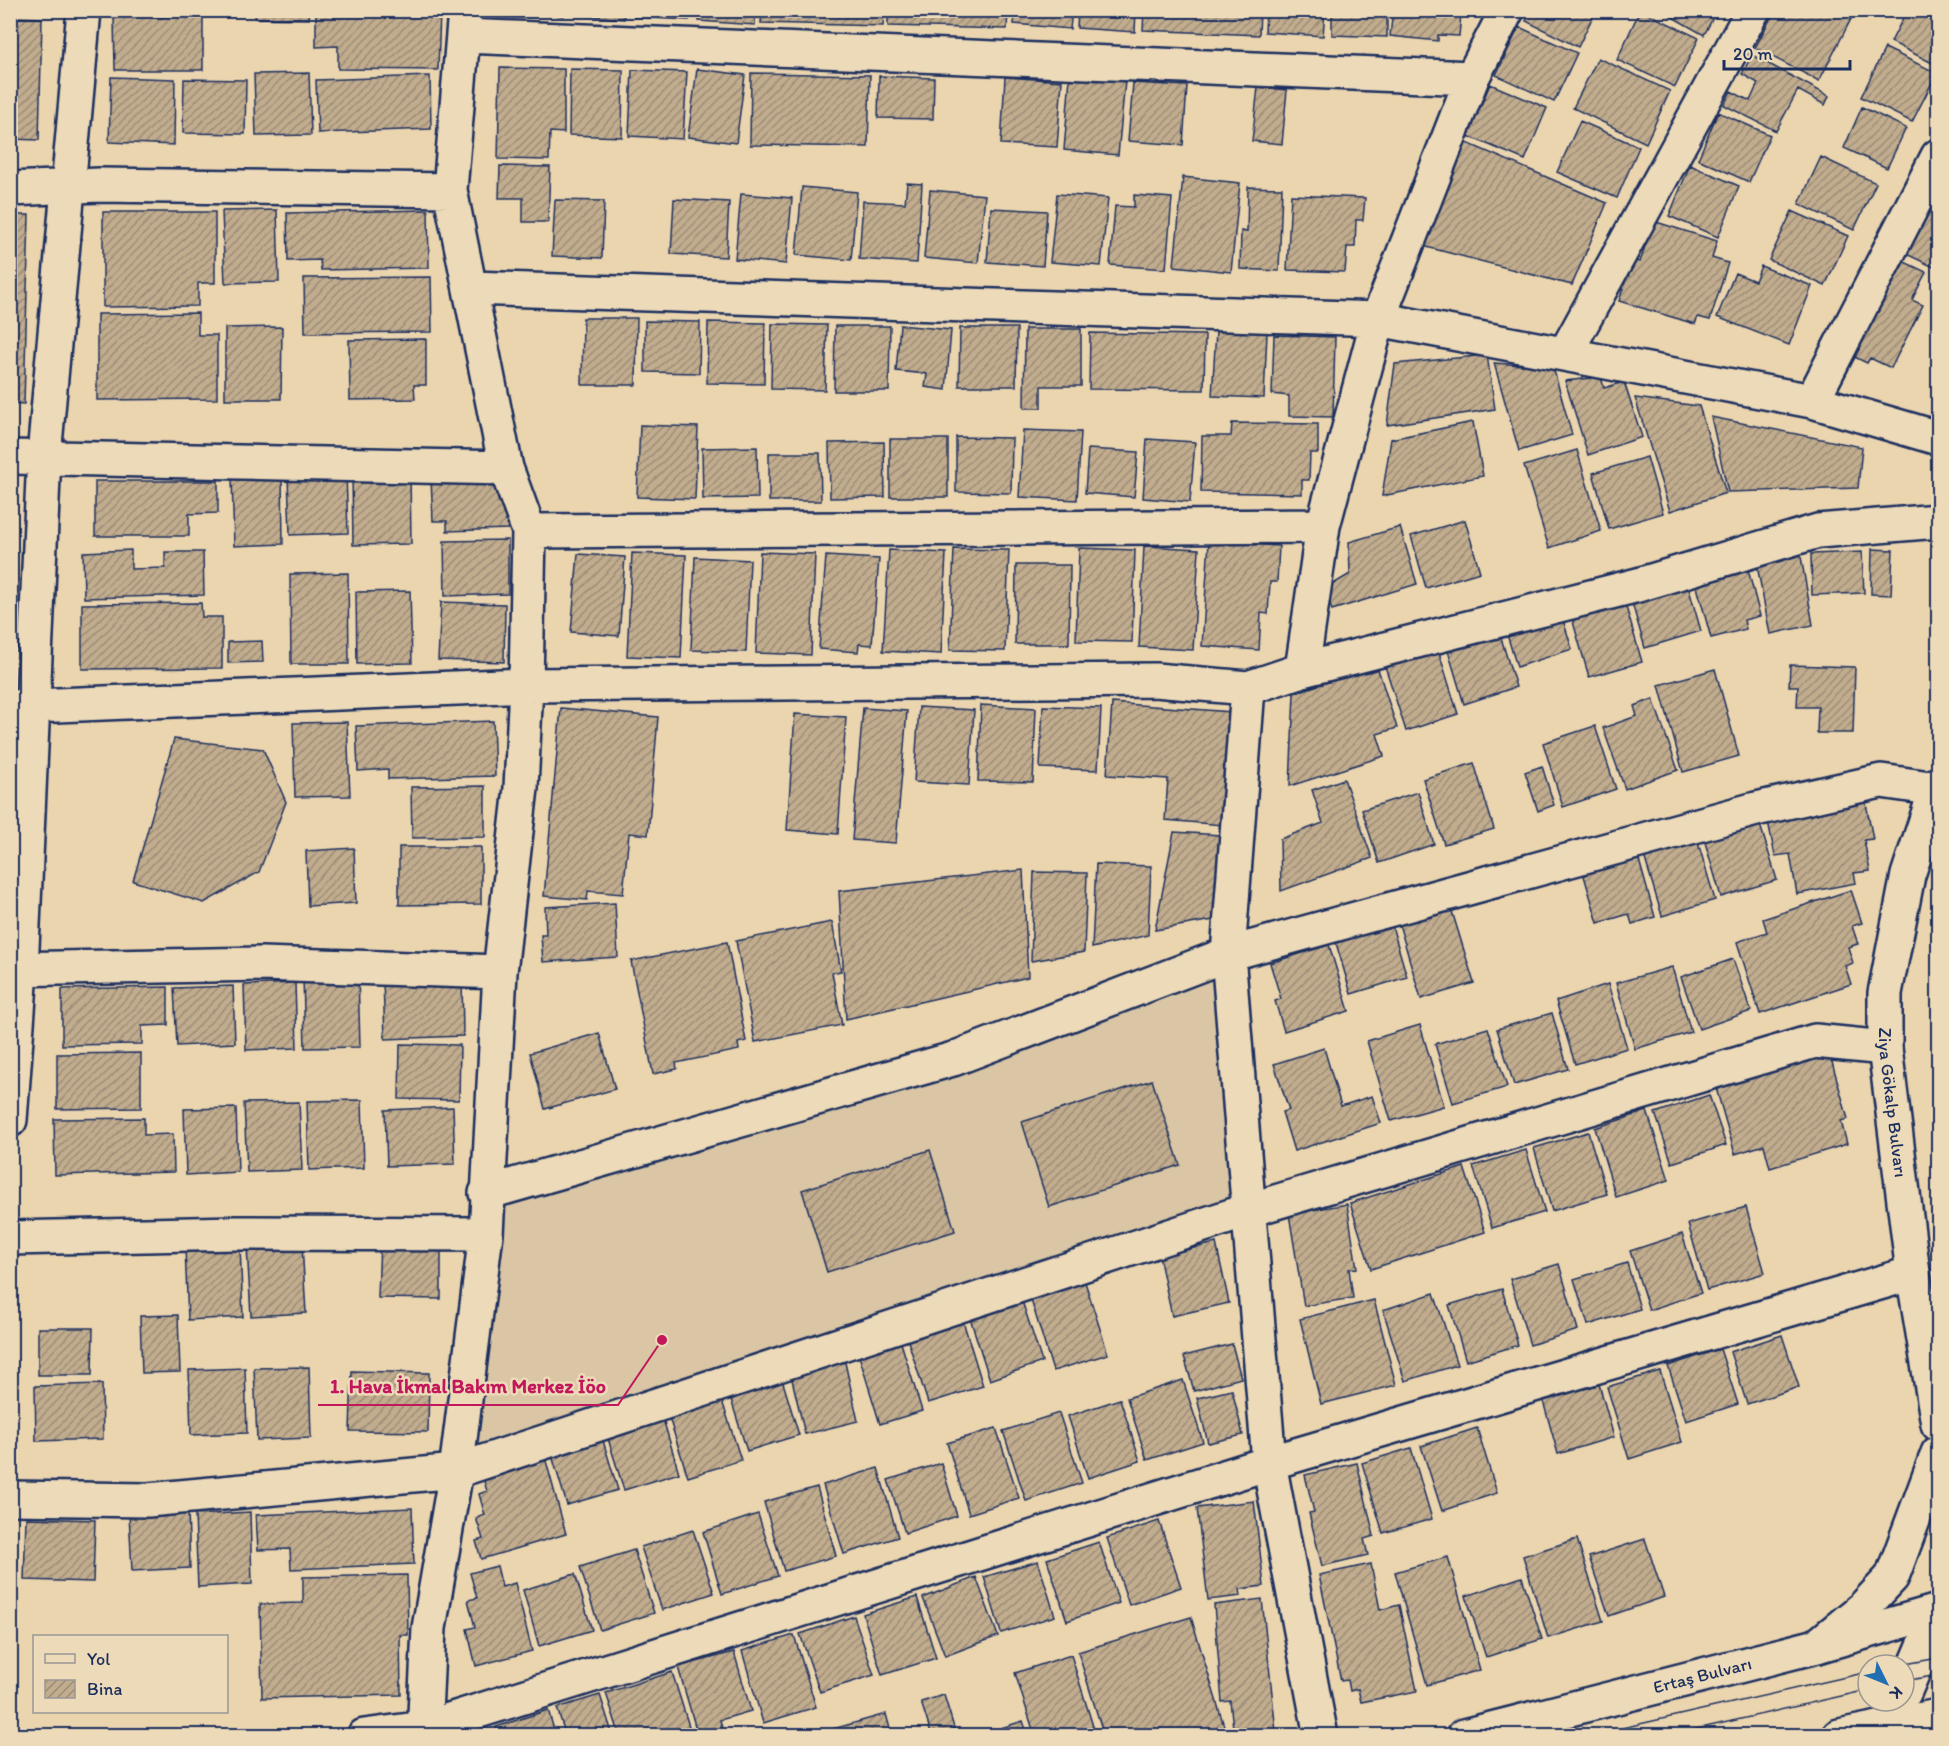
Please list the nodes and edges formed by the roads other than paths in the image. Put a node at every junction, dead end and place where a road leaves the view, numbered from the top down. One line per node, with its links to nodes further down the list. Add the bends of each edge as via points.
1 (84, 10): 7 (street)
2 (1507, 10): 5 (street)
3 (1753, 10): 12 (street)
4 (464, 23): 5 (street); 9 (street)
5 (1472, 78): 11 (street)
6 (1938, 156): 13 (street)
7 (69, 186): 8 (street); 9 (street); 15 (street)
8 (10, 189)
9 (450, 190): 10 (street)
10 (470, 288): 11 (street); 17 (street)
11 (1378, 319): 12 (street); 19 (street)
12 (1565, 354): 13 (street)
13 (1812, 401): 14 (street)
14 (1938, 438)
15 (45, 456): 16 (street); 17 (street); 24 (street)
16 (10, 457)
17 (506, 468): 20 (street)
18 (1938, 520): 21 (street, via 1818,531 1638,585)
19 (1323, 526): 20 (street); 21 (street)
20 (529, 531): 22 (street)
21 (1302, 670): 23 (street)
22 (526, 685): 23 (street, via 1155,680); 24 (street); 28 (street, via 521,788)
23 (1248, 688): 26 (street)
24 (22, 707): 27 (street)
25 (1938, 787): 26 (street, via 1881,781 1756,809); 29 (street, Ziya Gökalp Bulvarı, via 1905,887 1885,993)
26 (1228, 954): 31 (street, via 953,1059); 32 (street)
27 (16, 970): 28 (street, via 261,964); 30 (street)
28 (500, 972): 31 (street)
29 (1885, 1048): 32 (street, via 1815,1041); 35 (street, Ziya Gökalp Bulvarı)
30 (10, 1120)
31 (486, 1193): 33 (street)
32 (1249, 1209): 38 (street); 39 (street)
33 (486, 1234): 34 (street, via 236,1233); 39 (street)
34 (10, 1238)
35 (1913, 1273): 36 (street, Ziya Gökalp Bulvarı); 38 (street)
36 (1938, 1424)
37 (1938, 1453): 42 (street, via 1892,1577 1863,1608)
38 (1269, 1463): 46 (street); 48 (street)
39 (456, 1472): 40 (street, via 148,1500); 46 (street, via 429,1628)
40 (10, 1498)
41 (1938, 1612): 42 (street, Ertaş Bulvarı); 43 (street)
42 (1817, 1646): 49 (street, Ertaş Bulvarı)
43 (1916, 1664)
44 (1938, 1716): 45 (street)
45 (1892, 1720): 50 (street)
46 (424, 1732): 47 (street)
47 (364, 1736)
48 (1321, 1736)
49 (1464, 1736)
50 (1839, 1736)

